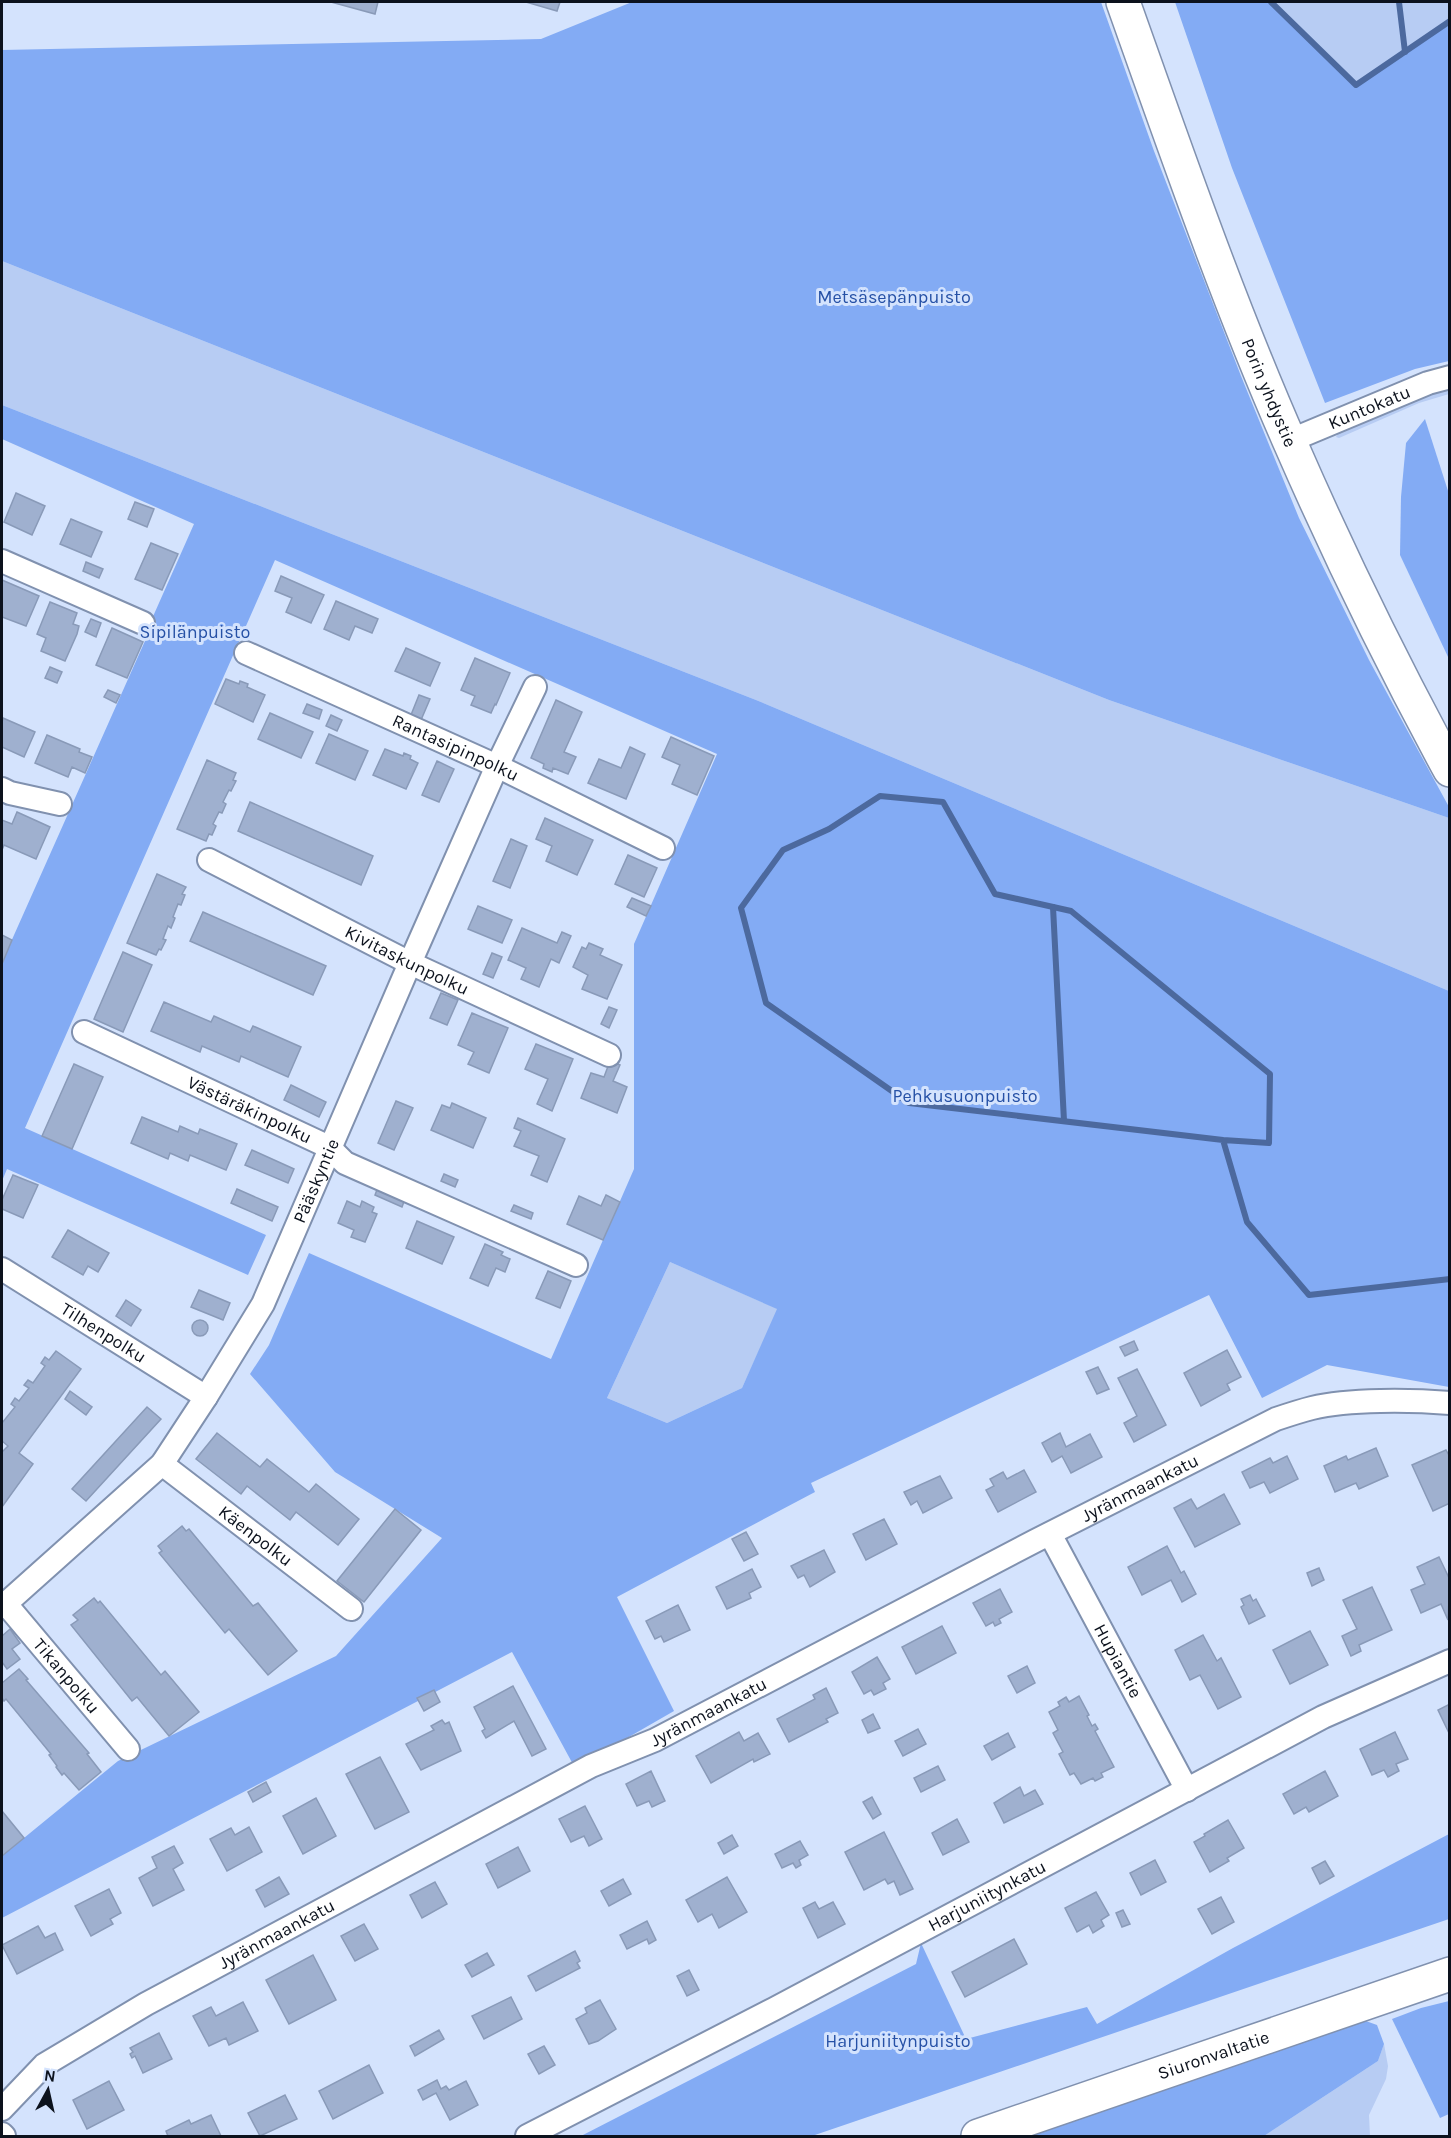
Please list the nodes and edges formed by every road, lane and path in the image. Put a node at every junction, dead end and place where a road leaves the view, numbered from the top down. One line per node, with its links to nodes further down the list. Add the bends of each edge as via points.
1 (1123, 2): 3 (main road, Porin yhdystie)
2 (1449, 377): 3 (street, Kuntokatu)
3 (1289, 441): 9 (main road, Porin yhdystie)
4 (2, 561): 5 (street)
5 (143, 623)
6 (246, 653): 8 (street, Rantasipinpolku)
7 (536, 687): 8 (street, Pääskyntie)
8 (497, 766): 12 (street, Rantasipinpolku); 14 (street, Pääskyntie)
9 (1449, 770)
10 (2, 789): 11 (street)
11 (60, 804)
12 (663, 848)
13 (209, 860): 14 (street, Kivitaskunpolku)
14 (410, 963): 16 (street, Kivitaskunpolku); 17 (street, Pääskyntie)
15 (84, 1032): 17 (street, Västäräkinpolku)
16 (609, 1055)
17 (329, 1147): 18 (street, Västäräkinpolku, via 345,1163); 20 (street, Pääskyntie, via 262,1304)
18 (576, 1265)
19 (2, 1269): 20 (street, Tilhenpolku)
20 (206, 1397): 22 (street, Pääskyntie)
21 (1449, 1403): 23 (street, Jyränmaankatu, via 1358,1402 1314,1407 1276,1419)
22 (162, 1464): 24 (street, Pääskyntie); 25 (street, Käenpolku)
23 (1050, 1534): 28 (street, Hupiantie); 30 (street, Jyränmaankatu, via 655,1740 591,1766 146,2004 44,2065)
24 (5, 1598): 27 (street, Tikanpolku)
25 (351, 1609)
26 (1449, 1661): 28 (street, Harjuniitynkatu, via 1323,1717)
27 (128, 1749)
28 (1187, 1790): 31 (street, Harjuniitynkatu)
29 (1449, 1974): 32 (main road, Siuronvaltatie)
30 (2, 2109)
31 (527, 2136)
32 (978, 2136)

